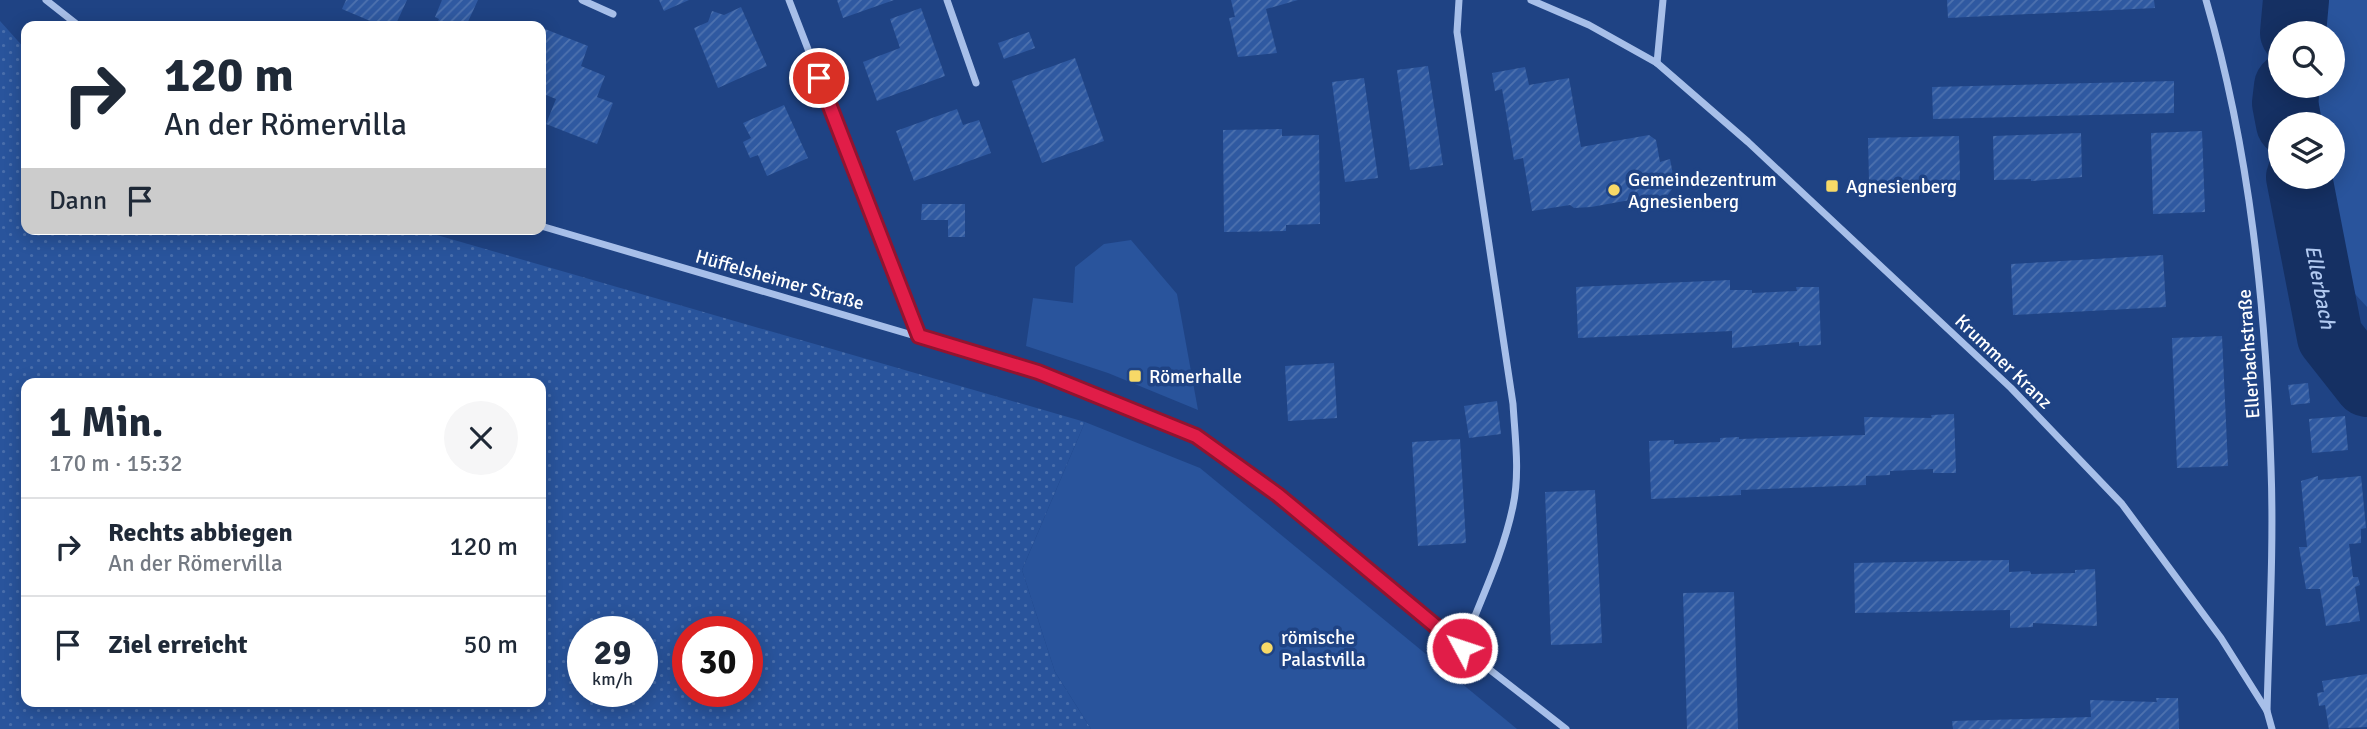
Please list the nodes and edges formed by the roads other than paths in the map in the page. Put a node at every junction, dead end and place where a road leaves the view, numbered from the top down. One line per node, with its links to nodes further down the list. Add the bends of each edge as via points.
1 (46, 0): 10 (street)
2 (582, 0): 9 (street)
3 (789, 0): 14 (street)
4 (947, 0): 12 (street)
5 (1459, 0): 15 (street, via 1457,32 1517,456 1511,515)
6 (1531, 0): 11 (street, via 1590,25)
7 (1663, 0): 11 (street)
8 (2206, 0): 16 (street, Ellerbachstraße, via 2229,81 2259,285 2271,468)
9 (613, 14)
10 (73, 21)
11 (1657, 63): 16 (street, Krummer Kranz, via 1781,172 2069,446 2173,570)
12 (976, 83)
13 (546, 227): 14 (street, Hüffelsheimer Straße)
14 (919, 336): 15 (street, Hüffelsheimer Straße, via 1038,372 1196,436 1242,467)
15 (1462, 648): 17 (street, Hüffelsheimer Straße)
16 (2267, 711): 18 (street, Krummer Kranz)
17 (1566, 729)
18 (2272, 729)

